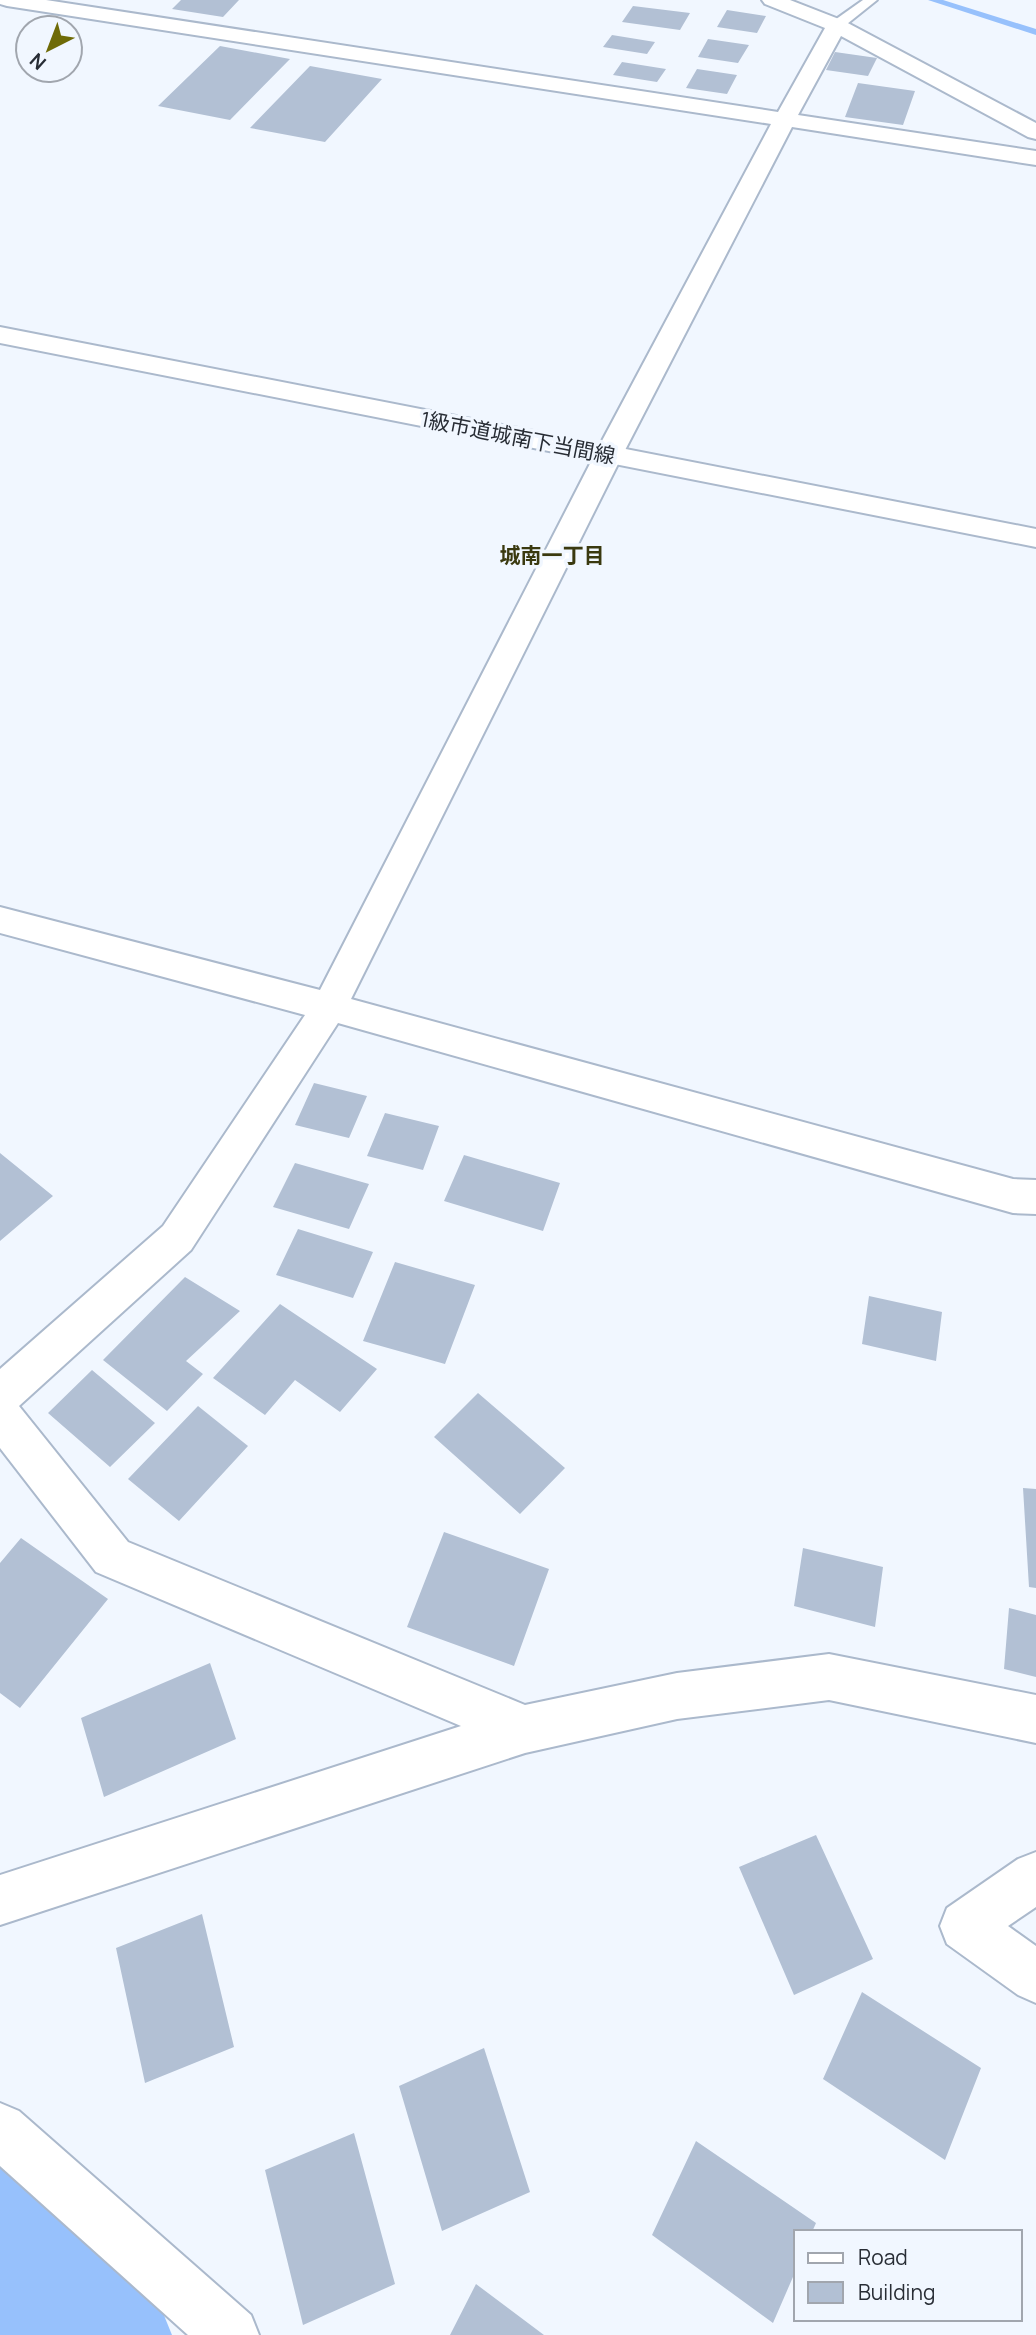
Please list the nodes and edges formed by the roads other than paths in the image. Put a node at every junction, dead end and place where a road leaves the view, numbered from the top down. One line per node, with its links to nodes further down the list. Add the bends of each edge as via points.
1 (7, 0): 5 (street)
2 (772, 0): 4 (street)
3 (867, 3): 4 (lane)
4 (837, 25): 5 (street); 6 (street)
5 (785, 119): 7 (street); 9 (street)
6 (1036, 132)
7 (1036, 158)
8 (0, 335): 9 (street, 1級市道城南下当間線)
9 (609, 454): 10 (street, 1級市道城南下当間線); 12 (street)
10 (1036, 538)
11 (0, 920): 12 (street)
12 (329, 1007): 13 (street, via 1013,1196); 14 (street, via 177,1238)
13 (1036, 1197)
14 (0, 1396)
15 (0, 1415): 17 (street, via 112,1557)
16 (1036, 1720): 17 (street, via 829,1677 677,1696)
17 (524, 1729): 19 (street)
18 (1036, 1877): 20 (street, via 965,1926)
19 (0, 1900)
20 (1036, 1977)
21 (0, 2130): 22 (street)
22 (230, 2335)

